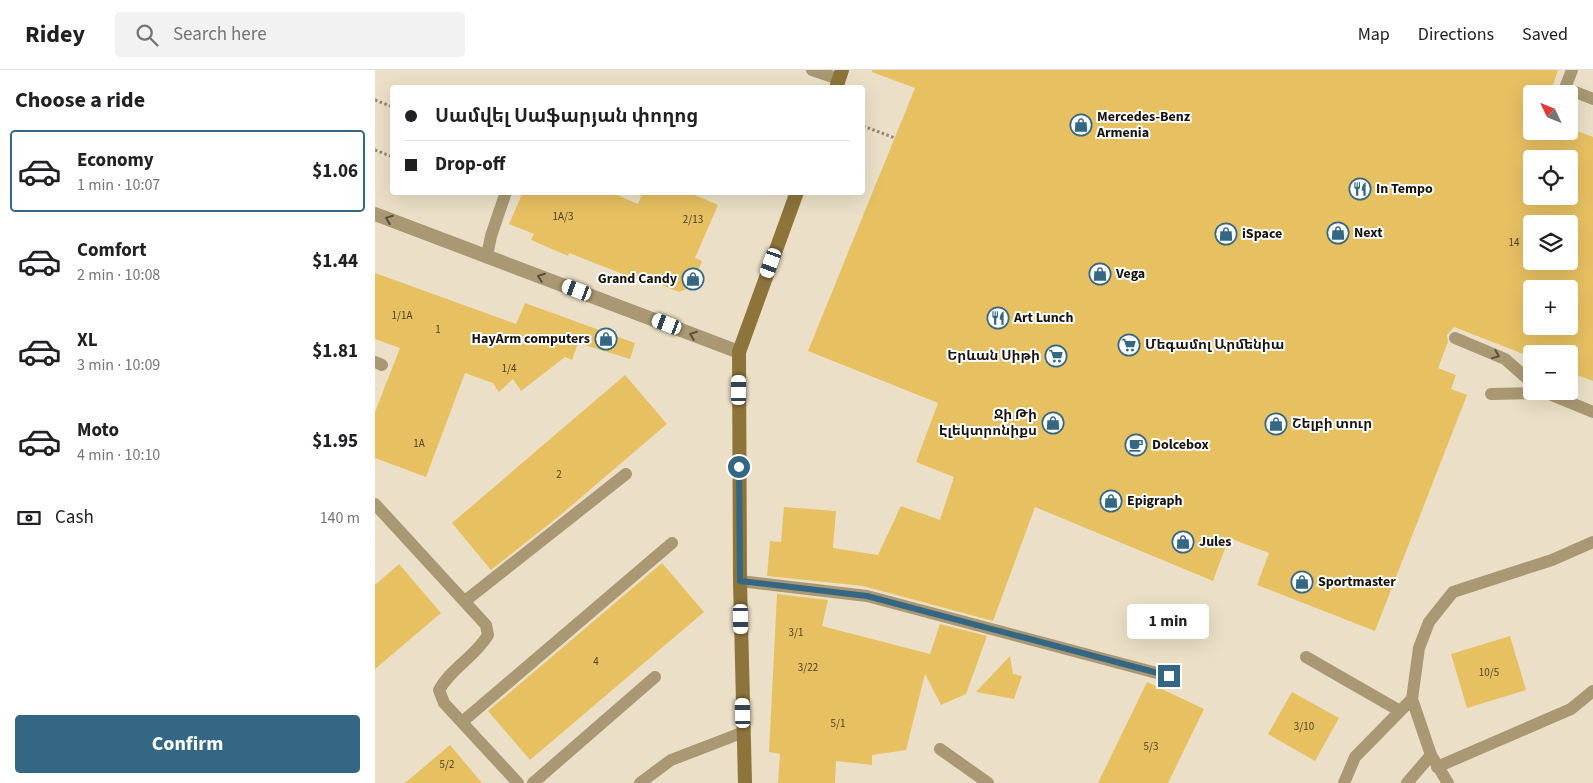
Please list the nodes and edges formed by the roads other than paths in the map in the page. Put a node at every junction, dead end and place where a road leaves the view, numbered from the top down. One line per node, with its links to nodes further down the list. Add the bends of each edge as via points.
1 (812, 70): 3 (lane)
2 (1572, 70): 4 (lane, via 1565,88)
3 (839, 79)
4 (1593, 99)
5 (505, 195): 8 (lane)
6 (796, 195): 10 (main road)
7 (375, 214): 8 (street, one-way to 7)
8 (487, 256): 10 (street, one-way to 8)
9 (1455, 338): 11 (lane, one-way to 11, via 1505,359)
10 (739, 352): 20 (main road)
11 (1523, 375)
12 (1523, 393): 13 (lane)
13 (1491, 394)
14 (1563, 400): 15 (lane)
15 (1593, 412)
16 (626, 474): 21 (lane)
17 (375, 504): 21 (lane)
18 (1593, 542): 26 (lane, via 1552,560 1453,592 1429,622 1419,648)
19 (672, 543): 28 (lane)
20 (740, 581): 23 (lane, via 867,596); 29 (main road)
21 (465, 601): 28 (lane, via 486,625 488,636 482,646 445,679 439,690 444,703)
22 (1306, 657): 27 (lane)
23 (1169, 676)
24 (655, 677): 34 (lane)
25 (1593, 691): 32 (lane, via 1571,709)
26 (1412, 699): 27 (lane); 31 (lane)
27 (1400, 710): 38 (lane, via 1355,756)
28 (462, 722): 33 (lane)
29 (743, 732): 35 (lane, via 671,760); 36 (main road)
30 (940, 749): 37 (lane)
31 (1431, 755): 32 (lane); 39 (lane)
32 (1437, 767): 40 (lane)
33 (518, 783)
34 (533, 783)
35 (640, 783)
36 (745, 783)
37 (988, 783)
38 (1344, 783)
39 (1407, 783)
40 (1448, 783)

